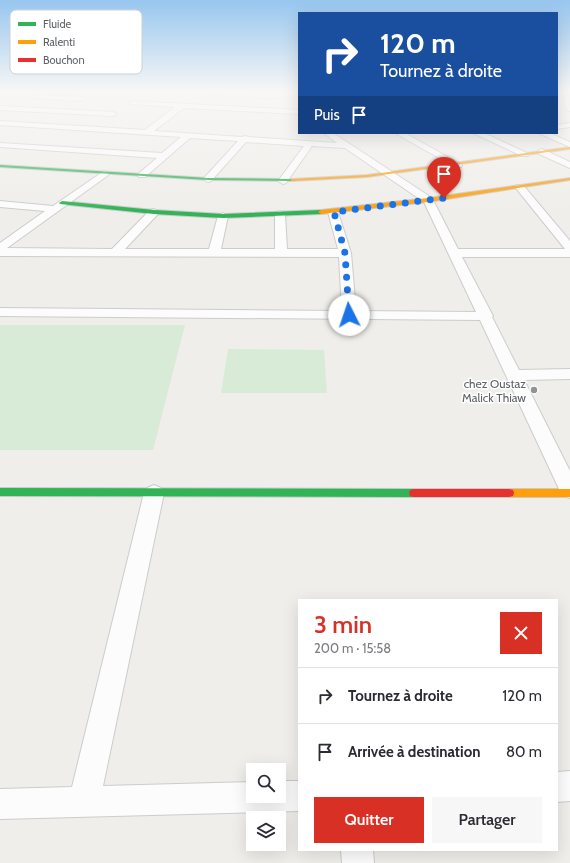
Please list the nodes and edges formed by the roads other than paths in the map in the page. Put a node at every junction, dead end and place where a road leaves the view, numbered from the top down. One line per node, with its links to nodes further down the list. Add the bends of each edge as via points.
1 (40, 131): 4 (street)
2 (134, 131): 3 (street)
3 (148, 132): 9 (street)
4 (37, 133)
5 (329, 134): 16 (street)
6 (401, 134): 22 (street)
7 (479, 134): 20 (street)
8 (544, 134): 14 (street)
9 (189, 135): 10 (street); 21 (street)
10 (245, 138): 12 (street); 29 (street)
11 (24, 140): 15 (street)
12 (310, 143): 16 (street); 30 (street)
13 (0, 145): 15 (street)
14 (570, 145)
15 (11, 146): 18 (street); 21 (street)
16 (346, 146): 25 (street)
17 (570, 148): 19 (street)
18 (0, 152)
19 (542, 152): 20 (street); 23 (street)
20 (525, 154): 22 (street)
21 (164, 156): 27 (street)
22 (458, 164): 25 (street)
23 (570, 165)
24 (0, 166): 26 (street)
25 (390, 173): 30 (street); 32 (street)
26 (104, 174): 27 (street); 34 (street)
27 (142, 175): 29 (street)
28 (570, 179): 31 (street)
29 (208, 180): 30 (street)
30 (284, 181)
31 (520, 187): 32 (street); 40 (street)
32 (428, 200): 36 (street); 46 (street)
33 (0, 204): 34 (street)
34 (58, 206): 35 (street); 39 (street)
35 (154, 212): 38 (street); 42 (street)
36 (334, 212): 37 (street); 45 (street)
37 (280, 214): 38 (street); 44 (street)
38 (223, 216): 43 (street)
39 (0, 248)
40 (570, 248)
41 (0, 252): 42 (street)
42 (115, 252): 43 (street)
43 (214, 252): 44 (street)
44 (282, 252): 45 (street)
45 (345, 253): 49 (street)
46 (455, 253): 47 (street); 50 (street)
47 (570, 253)
48 (0, 312): 49 (street)
49 (349, 315): 50 (street)
50 (486, 316): 52 (street)
51 (570, 374): 52 (street)
52 (514, 375): 55 (street)
53 (0, 492): 54 (street)
54 (154, 492): 55 (street); 59 (street)
55 (570, 492)
56 (570, 786): 57 (street)
57 (558, 787)
58 (298, 796): 59 (street)
59 (84, 802): 60 (street)
60 (0, 804)
61 (357, 851): 62 (street)
62 (358, 863)

